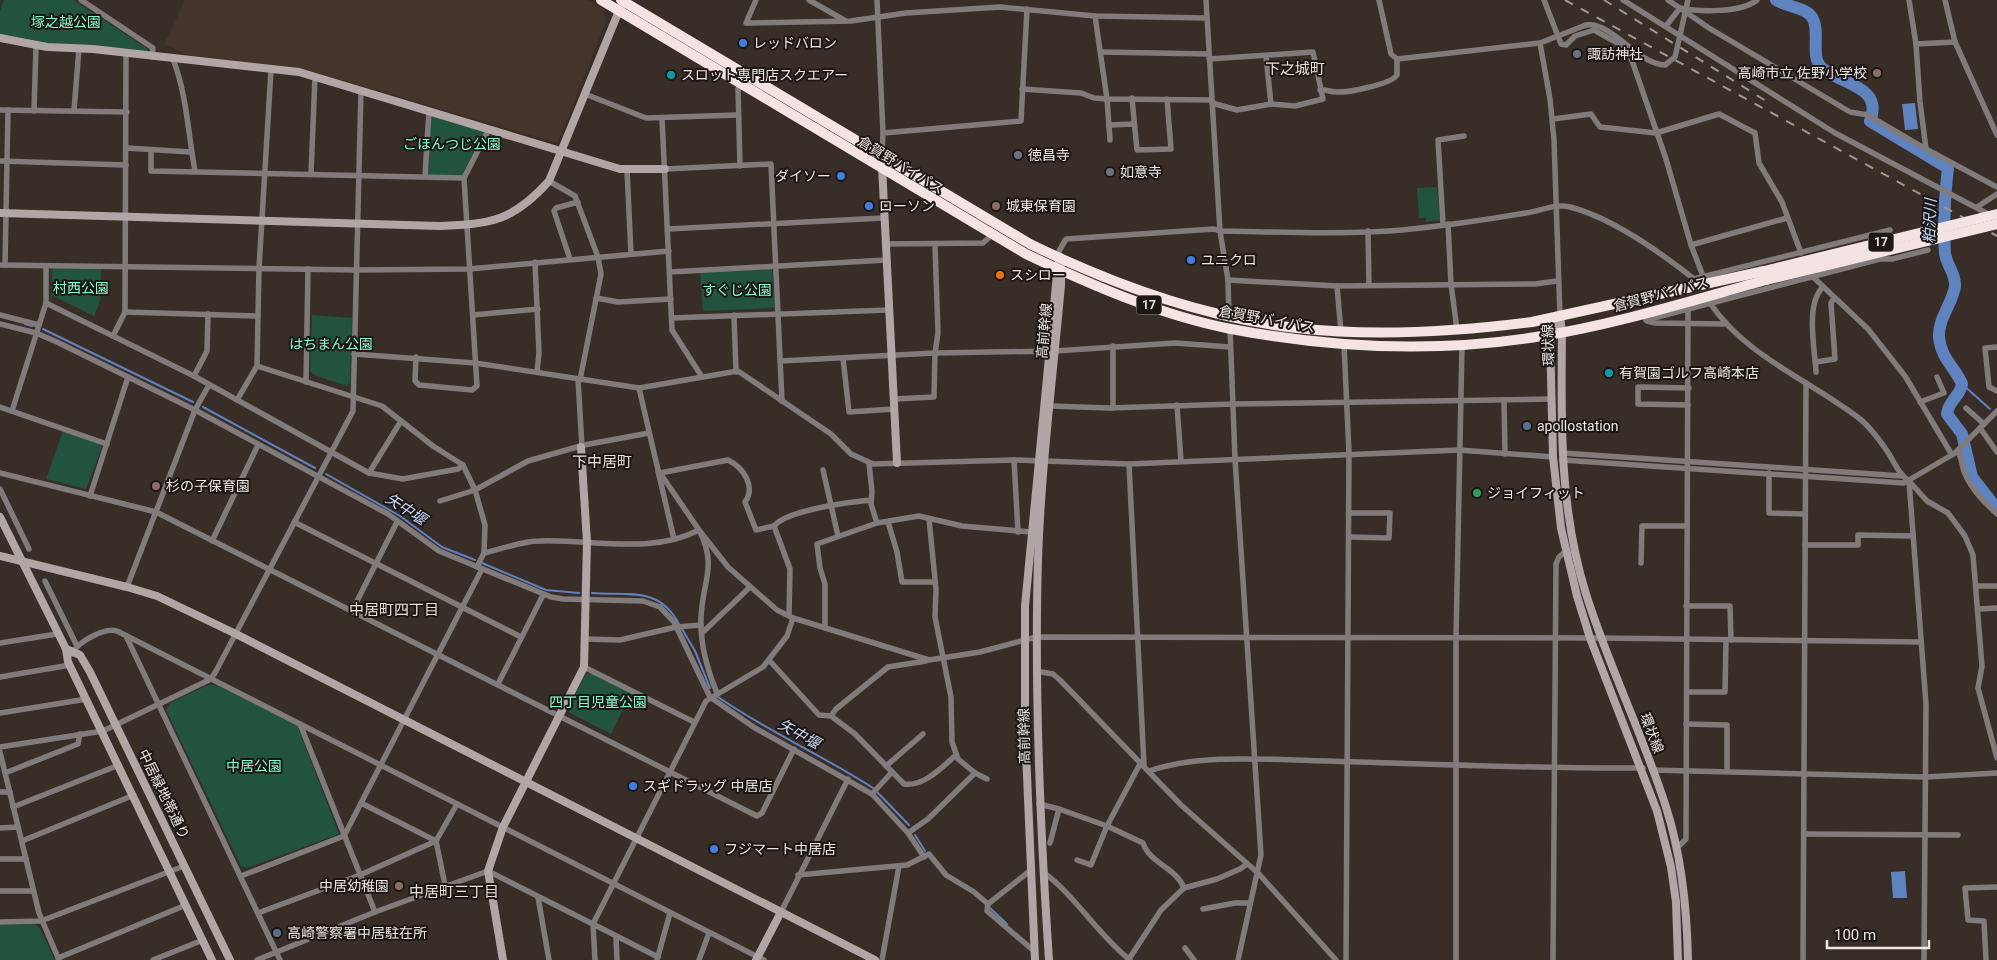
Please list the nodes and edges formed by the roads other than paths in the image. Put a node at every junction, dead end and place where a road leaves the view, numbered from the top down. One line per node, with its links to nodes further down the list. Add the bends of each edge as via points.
1 (81, 0): 37 (street, via 153,48)
2 (601, 0): 20 (highway, 倉賀野バイパス / 17)
3 (622, 0): 20 (street); 75 (highway, 倉賀野バイパス / 17)
4 (756, 0): 24 (street, via 746,23)
5 (808, 0): 24 (street)
6 (877, 0): 21 (street)
7 (1000, 0): 17 (street)
8 (1206, 0): 23 (street)
9 (1379, 0): 39 (street, via 1391,54)
10 (1544, 0): 26 (street)
11 (1623, 0): 25 (street)
12 (1668, 0): 18 (street)
13 (1688, 0): 26 (street, bridge, via 1675,57 1665,65 1652,62 1598,26 1586,25)
14 (1757, 0): 18 (street, via 1744,7 1696,12)
15 (1909, 0): 30 (street)
16 (1945, 0): 29 (street)
17 (1000, 7): 19 (street); 21 (street)
18 (1680, 8): 25 (street); 71 (street, via 1850,112 1868,115)
19 (1027, 9): 22 (street); 43 (street)
20 (618, 12): 42 (highway, 倉賀野バイパス / 17); 46 (street)
21 (877, 16): 24 (street); 65 (street)
22 (1095, 16): 23 (street); 33 (street)
23 (1207, 18): 35 (street)
24 (846, 21)
25 (1666, 26): 94 (street, via 1835,133)
26 (1557, 36): 28 (street); 66 (street, via 1561,44 1566,45 1579,34 1598,30 1628,49)
27 (0, 38): 31 (street)
28 (1540, 42): 39 (street); 60 (street)
29 (1955, 42): 30 (street); 63 (street)
30 (1916, 44): 71 (street)
31 (36, 46): 32 (street); 54 (street)
32 (79, 48): 34 (street); 55 (street)
33 (1101, 52): 35 (street); 48 (street)
34 (126, 53): 37 (street); 57 (street)
35 (1209, 56): 36 (street); 50 (street)
36 (1266, 56): 45 (street, via 1313,52); 51 (street)
37 (152, 57): 38 (street)
38 (173, 59): 40 (street); 74 (street, via 180,78)
39 (1396, 59): 45 (street, via 1396,74 1388,82 1336,92)
40 (271, 70): 41 (street); 84 (street)
41 (315, 77): 44 (street); 85 (street)
42 (741, 84): 58 (street, via 738,89); 82 (highway, 倉賀野バイパス / 17)
43 (1022, 89): 48 (street, via 1081,93); 65 (street, via 1021,121)
44 (361, 90): 56 (street); 86 (street)
45 (1320, 90): 51 (street, via 1322,99 1312,102 1295,106)
46 (585, 94): 59 (street, via 646,118); 73 (street)
47 (1132, 98): 48 (street); 49 (street); 61 (street)
48 (1107, 99): 62 (street)
49 (1168, 100): 50 (street); 61 (street, via 1171,149 1137,150)
50 (1212, 102): 51 (street, via 1236,110); 109 (street)
51 (1271, 104)
52 (0, 110): 53 (street)
53 (8, 110): 54 (street); 77 (street)
54 (34, 110): 55 (street)
55 (74, 111): 57 (street)
56 (429, 111): 64 (street); 87 (street)
57 (127, 112): 70 (street)
58 (738, 115): 59 (street); 79 (street)
59 (662, 118): 80 (street)
60 (1553, 119): 66 (street, via 1591,114 1600,127); 93 (street)
61 (1134, 124): 62 (street)
62 (1109, 125): 69 (street)
63 (1996, 127): 67 (street)
64 (489, 129): 73 (street); 88 (street)
65 (883, 133): 75 (street)
66 (1656, 133): 99 (street, via 1719,114 1754,133 1759,163 1774,185); 114 (street)
67 (1997, 135)
68 (1464, 136): 104 (street, via 1438,140)
69 (1110, 140)
70 (126, 148): 72 (street); 78 (street)
71 (1926, 149): 90 (street)
72 (150, 150): 74 (street); 83 (street, via 152,171)
73 (562, 151): 81 (street); 89 (street)
74 (191, 152): 83 (street)
75 (882, 156): 82 (street); 121 (highway, 倉賀野バイパス / 17, via 996,225)
76 (0, 161): 77 (street)
77 (7, 161): 78 (street); 95 (street)
78 (126, 165): 97 (street)
79 (740, 166): 80 (street); 103 (street, via 771,164)
80 (665, 169): 81 (street); 107 (street)
81 (627, 170): 119 (street)
82 (882, 170): 98 (street); 111 (highway, 倉賀野バイパス / 17)
83 (195, 171): 84 (street)
84 (265, 174): 85 (street); 101 (street)
85 (311, 174): 86 (street)
86 (358, 175): 87 (street); 102 (street)
87 (425, 176): 88 (street)
88 (464, 178): 106 (street)
89 (549, 181): 92 (street, via 571,192); 106 (street, via 516,212)
90 (1997, 187)
91 (1997, 194): 94 (street)
92 (578, 202): 120 (street); 122 (street, via 554,211)
93 (1557, 206): 104 (street); 137 (street, via 1569,206 1605,220); 139 (street)
94 (1976, 208): 100 (street)
95 (3, 213): 97 (street); 125 (street)
96 (1997, 214): 135 (highway, 倉賀野バイパス / 17, bridge)
97 (126, 218): 101 (street); 128 (street)
98 (883, 218): 103 (street); 112 (street)
99 (1787, 218): 114 (street); 118 (street)
100 (1997, 219)
101 (261, 221): 102 (street); 129 (street)
102 (356, 224): 106 (street); 132 (street)
103 (774, 224): 107 (street); 126 (street)
104 (1445, 224): 110 (street); 140 (street)
105 (1997, 224): 135 (highway, 倉賀野バイパス / 17, bridge)
106 (466, 225): 131 (street)
107 (668, 229): 116 (street)
108 (1890, 230): 117 (street)
109 (1220, 231): 110 (street); 121 (street, via 1066,239); 138 (street)
110 (1368, 231): 141 (street)
111 (992, 235): 113 (street, via 983,243); 133 (highway, 倉賀野バイパス / 17)
112 (886, 244): 113 (street); 123 (street)
113 (936, 245): 182 (street, via 938,333)
114 (1691, 245): 137 (street)
115 (1928, 250): 136 (street)
116 (669, 251): 119 (street); 134 (street)
117 (1810, 251): 118 (street); 136 (street, via 1816,260)
118 (1801, 253): 137 (street)
119 (631, 254): 120 (street)
120 (598, 257): 122 (street); 144 (street, via 601,274)
121 (1058, 258): 133 (street, 高前幹線); 159 (highway, 倉賀野バイパス / 17, via 1138,290)
122 (570, 259): 124 (street)
123 (886, 260): 126 (street); 152 (street)
124 (535, 262): 131 (street); 150 (street)
125 (3, 265): 127 (street)
126 (776, 266): 134 (street); 154 (street)
127 (46, 267): 128 (street); 147 (street)
128 (126, 267): 129 (street); 153 (street)
129 (259, 268): 130 (street); 160 (street)
130 (308, 269): 132 (street); 198 (street)
131 (469, 269): 132 (street); 157 (street)
132 (356, 270): 181 (street)
133 (1060, 270): 168 (highway, 倉賀野バイパス / 17, via 1140,302); 180 (street, 高前幹線)
134 (670, 272): 146 (street)
135 (1765, 275): 149 (highway, 倉賀野バイパス / 17); 162 (highway, 倉賀野バイパス / 17)
136 (1815, 276): 143 (street); 148 (street)
137 (1698, 278): 149 (highway, via 1627,295)
138 (1228, 280): 142 (street); 159 (street)
139 (1557, 281): 140 (street); 161 (street)
140 (1450, 284): 141 (street); 169 (street)
141 (1369, 285): 142 (street)
142 (1336, 286): 170 (street)
143 (1823, 287): 145 (street); 187 (street, via 1818,292 1812,320)
144 (596, 298): 146 (street, via 618,302); 197 (street)
145 (1834, 298): 187 (street, via 1831,303 1835,359); 212 (street, via 1868,329 1905,376)
146 (672, 299): 163 (street)
147 (46, 303): 167 (street); 174 (street)
148 (1710, 303): 151 (street); 166 (street)
149 (1613, 304): 161 (highway, 倉賀野バイパス / 17)
150 (538, 309): 157 (street); 190 (street)
151 (1688, 309): 162 (street); 165 (street)
152 (889, 310): 154 (street); 183 (street)
153 (125, 312): 156 (street); 174 (street)
154 (779, 313): 158 (street); 186 (street)
155 (0, 314): 167 (street)
156 (208, 314): 160 (street); 193 (street, via 207,351)
157 (472, 315): 188 (street)
158 (734, 315): 163 (street); 191 (street)
159 (1229, 315): 168 (street); 170 (highway, 倉賀野バイパス / 17, via 1295,328)
160 (258, 316): 189 (street)
161 (1560, 316): 169 (highway, 倉賀野バイパス / 17); 171 (street, 環状線); 173 (street, 環状線)
162 (1645, 317): 165 (street, via 1655,323); 171 (highway, 倉賀野バイパス / 17)
163 (672, 318): 196 (street, via 672,330)
164 (0, 324): 172 (street)
165 (1689, 324): 166 (street); 202 (street)
166 (1724, 324): 199 (street)
167 (39, 325): 172 (street)
168 (1230, 329): 175 (highway, 倉賀野バイパス / 17); 178 (street)
169 (1458, 330): 170 (highway, 倉賀野バイパス / 17)
170 (1341, 332)
171 (1562, 332): 173 (highway, 倉賀野バイパス / 17); 237 (street, 環状線)
172 (36, 333): 195 (street); 223 (street)
173 (1550, 335): 176 (highway, 倉賀野バイパス / 17); 206 (street, 環状線)
174 (113, 336): 193 (street)
175 (1344, 345): 176 (highway, 倉賀野バイパス / 17); 211 (street)
176 (1462, 345): 208 (street)
177 (1113, 346): 178 (street, via 1175,343); 180 (street); 218 (street)
178 (1230, 346): 213 (street)
179 (1997, 347): 203 (street, via 1985,348 1990,388)
180 (1052, 351): 182 (street); 216 (street, 高前幹線); 241 (street, 高前幹線)
181 (354, 354): 184 (street); 204 (street)
182 (935, 354): 183 (street); 205 (street, via 934,397)
183 (892, 356): 185 (street); 205 (street)
184 (416, 357): 188 (street); 188 (street, via 415,381 420,386 472,390 477,386)
185 (843, 358): 186 (street); 221 (street, via 849,412)
186 (780, 361): 210 (street)
187 (1816, 362): 192 (street)
188 (475, 363): 190 (street)
189 (257, 366): 198 (street); 207 (street)
190 (537, 372): 197 (street)
191 (736, 372): 196 (street); 210 (street)
192 (1816, 372)
193 (194, 376): 200 (street)
194 (1937, 376): 212 (street, via 1945,396)
195 (128, 377): 220 (street); 227 (street)
196 (702, 377): 201 (street)
197 (579, 380): 201 (street); 229 (street)
198 (306, 382): 204 (street)
199 (1806, 383): 251 (street); 254 (street, via 1861,420 1888,452)
200 (209, 385): 207 (street); 220 (street)
201 (640, 388): 226 (street)
202 (1689, 388): 214 (street); 214 (street, via 1638,387 1638,404)
203 (1997, 391)
204 (354, 397): 224 (street, via 382,406); 232 (street, via 354,411)
205 (894, 399): 221 (street)
206 (1552, 399): 209 (street); 238 (street, 環状線)
207 (238, 400): 232 (street)
208 (1460, 400): 209 (street); 211 (street); 230 (street)
209 (1504, 400): 235 (street)
210 (782, 401): 243 (street, via 831,434 851,454)
211 (1347, 402): 213 (street); 234 (street)
212 (1920, 402): 236 (street)
213 (1234, 404): 215 (street); 239 (street)
214 (1688, 404): 246 (street)
215 (1177, 405): 218 (street); 242 (street)
216 (1050, 406): 218 (street); 241 (street, 高前幹線)
217 (0, 407): 223 (street)
218 (1113, 408)
219 (1966, 408): 225 (street)
220 (195, 410): 228 (street); 263 (street)
221 (894, 410): 244 (street)
222 (1997, 410): 225 (street)
223 (12, 411): 227 (street)
224 (401, 421): 247 (street); 250 (street)
225 (1982, 426): 231 (street); 233 (street)
226 (649, 432): 229 (street); 249 (street)
227 (107, 444): 259 (street)
228 (258, 444): 255 (street); 282 (street)
229 (581, 447): 258 (street, via 528,461); 283 (street)
230 (1459, 450): 234 (street); 235 (street); 320 (street)
231 (1958, 451): 236 (street); 266 (street, via 1973,489)
232 (331, 452): 250 (street); 255 (street)
233 (1997, 452)
234 (1349, 453): 239 (street); 264 (street)
235 (1505, 454): 238 (street)
236 (1952, 455): 256 (street)
237 (1562, 456): 246 (street); 323 (street, 環状線, via 1574,549)
238 (1553, 457): 286 (street, 環状線)
239 (1235, 459): 242 (street); 317 (street)
240 (1014, 460): 241 (street); 244 (street); 276 (street)
241 (1042, 461): 245 (street); 277 (street, 高前幹線); 315 (street, 高前幹線)
242 (1181, 461): 245 (street)
243 (869, 463): 244 (street); 260 (street)
244 (897, 463)
245 (1129, 464): 316 (street)
246 (1688, 464): 251 (street); 253 (street); 274 (street)
247 (463, 465): 250 (street, via 458,469 403,479); 258 (street)
248 (823, 470): 262 (street)
249 (659, 471): 273 (street, via 728,460 745,474 750,486 745,502 756,530); 275 (street); 281 (street)
250 (369, 472)
251 (1806, 472): 253 (street); 254 (street); 256 (street); 265 (street)
252 (0, 473): 259 (street)
253 (1769, 473): 265 (street, via 1769,514)
254 (1902, 476): 256 (street)
255 (317, 477): 269 (street); 270 (street, via 388,514)
256 (1909, 481): 279 (street); 296 (street, via 1927,501 1948,512 1965,536 1973,555)
257 (0, 489): 285 (street)
258 (475, 490): 261 (street); 287 (street, via 485,525)
259 (90, 496): 263 (street)
260 (871, 500): 262 (street); 272 (street)
261 (440, 501)
262 (832, 505): 273 (street, via 784,518); 278 (street)
263 (156, 512): 282 (street); 298 (street)
264 (1349, 513): 280 (street); 280 (street, via 1390,513 1389,538)
265 (1805, 514): 284 (street)
266 (1997, 514)
267 (0, 517): 289 (street, 中居緑地帯通り)
268 (929, 519): 271 (street, via 919,516); 276 (street); 295 (street)
269 (294, 522): 290 (street); 293 (street)
270 (397, 522): 290 (street); 292 (street, via 439,551)
271 (888, 522): 272 (street); 295 (street, via 902,582)
272 (877, 523): 278 (street)
273 (774, 526): 307 (street, via 790,568)
274 (1687, 526): 291 (street, via 1642,526); 302 (street)
275 (699, 530): 281 (street); 299 (street); 308 (street, via 708,557)
276 (1018, 532): 277 (street)
277 (1031, 532): 325 (street, 高前幹線, via 1025,606)
278 (838, 536): 310 (street, via 818,544 825,584)
279 (1913, 536): 284 (street, via 1858,535 1858,545); 329 (street)
280 (1349, 537): 319 (street)
281 (674, 539): 283 (street, via 635,543)
282 (212, 541): 293 (street)
283 (587, 542): 287 (street, via 530,541); 301 (street)
284 (1805, 545): 328 (street)
285 (30, 549)
286 (1566, 551): 321 (street, via 1556,564); 322 (street, 環状線)
287 (484, 553): 292 (street)
288 (0, 556): 289 (street)
289 (20, 562): 298 (street); 312 (street, 中居緑地帯通り)
290 (376, 563): 303 (street); 306 (street)
291 (1641, 563)
292 (479, 568): 300 (street); 303 (street)
293 (270, 570): 306 (street); 313 (street)
294 (45, 581): 331 (street)
295 (935, 582): 333 (street, via 935,617)
296 (1976, 586): 297 (street); 305 (street)
297 (1997, 586)
298 (127, 587): 313 (street, via 157,596)
299 (749, 588): 307 (street, via 776,610); 311 (street)
300 (543, 595): 301 (street); 314 (street)
301 (586, 600): 309 (street, via 654,603 667,613); 324 (street)
302 (1686, 606): 326 (street); 327 (street, via 1730,606)
303 (462, 607): 314 (street); 332 (street)
304 (1997, 608): 305 (street)
305 (1979, 609): 362 (street, via 1982,674 1978,688)
306 (352, 611): 332 (street)
307 (791, 617): 310 (street); 334 (street, via 787,636)
308 (701, 625): 309 (street); 311 (street)
309 (676, 627): 324 (street, via 620,640); 344 (street)
310 (825, 628): 335 (street)
311 (702, 633): 343 (street, via 706,666)
312 (57, 634): 330 (street); 331 (street, 中居緑地帯通り)
313 (236, 634): 340 (street); 350 (street)
314 (522, 637): 341 (street)
315 (1036, 637): 316 (street); 325 (street); 338 (street, 高前幹線)
316 (1138, 637): 317 (street); 366 (street)
317 (1246, 637): 319 (street); 363 (street)
318 (127, 638): 331 (street, via 112,630); 340 (street); 346 (street)
319 (1348, 638): 320 (street); 364 (street)
320 (1456, 638): 321 (street); 368 (street)
321 (1555, 638): 322 (street); 371 (street)
322 (1590, 638): 323 (street); 370 (street, 環状線)
323 (1601, 638): 326 (street); 373 (street, 環状線)
324 (585, 639): 337 (street)
325 (1026, 639): 333 (street, via 980,652); 416 (street, 高前幹線)
326 (1686, 640): 327 (street); 342 (street)
327 (1728, 640): 328 (street); 342 (street, via 1725,692)
328 (1804, 640): 329 (street); 381 (street)
329 (1921, 642): 382 (street, via 1926,704)
330 (0, 643)
331 (74, 650): 336 (street, 中居緑地帯通り); 354 (street, 中居緑地帯通り)
332 (439, 654): 341 (street); 350 (street)
333 (942, 658): 335 (street); 361 (street, via 951,697 952,742)
334 (769, 660): 343 (street, via 763,667); 349 (street, via 819,715)
335 (929, 660): 349 (street, via 888,667)
336 (69, 664): 339 (street); 345 (street, 中居緑地帯通り)
337 (584, 667): 348 (street); 351 (street)
338 (1036, 671): 366 (street, via 1053,674 1060,680); 392 (street, 高前幹線)
339 (0, 677)
340 (212, 679): 346 (street); 352 (street)
341 (498, 684): 348 (street)
342 (1686, 692): 353 (street)
343 (717, 693): 344 (street)
344 (710, 697): 351 (street); 359 (street, via 755,728)
345 (87, 699): 347 (street); 355 (street, 中居緑地帯通り)
346 (159, 705): 354 (street); 422 (street)
347 (0, 713)
348 (560, 716): 372 (street); 385 (street)
349 (831, 716): 369 (street)
350 (403, 720): 365 (street); 385 (street)
351 (694, 722): 372 (street)
352 (300, 724): 365 (street); 402 (street)
353 (1686, 724): 374 (street); 376 (street, via 1727,725)
354 (116, 726): 355 (street); 414 (street, 中居緑地帯通り)
355 (103, 732): 356 (street); 367 (street, 中居緑地帯通り)
356 (80, 734): 358 (street); 379 (street, via 78,744)
357 (924, 734): 369 (street)
358 (0, 747)
359 (794, 749): 372 (street, via 762,813 757,816); 383 (street)
360 (0, 752): 379 (street)
361 (956, 755): 377 (street, via 914,785 904,784); 380 (street)
362 (1997, 758)
363 (1255, 760): 364 (street); 375 (street, via 1200,762); 420 (street, via 1261,855)
364 (1347, 762): 368 (street); 469 (street)
365 (381, 764): 390 (street); 391 (street)
366 (1142, 764): 375 (street); 395 (street)
367 (119, 765): 389 (street, 中居緑地帯通り); 393 (street)
368 (1458, 765): 371 (street); 470 (street)
369 (886, 766): 377 (street)
370 (1643, 768): 371 (street); 472 (street, 環状線, via 1658,811 1671,867 1678,919)
371 (1554, 769): 471 (street)
372 (670, 770): 404 (street)
373 (1652, 770): 374 (street); 408 (street, 環状線)
374 (1686, 770): 376 (street); 408 (street, via 1686,839)
375 (1149, 771): 413 (street, via 1180,805)
376 (1727, 771): 381 (street)
377 (892, 772): 388 (street)
378 (1997, 772): 382 (street)
379 (5, 773): 387 (street)
380 (975, 773): 384 (street); 399 (street, via 928,819)
381 (1804, 773): 382 (street); 400 (street)
382 (1926, 777): 403 (street)
383 (848, 779): 388 (street); 423 (street)
384 (987, 780)
385 (525, 781): 397 (street); 404 (street)
386 (0, 792): 387 (street)
387 (10, 792): 393 (street)
388 (872, 794): 399 (street)
389 (134, 795): 405 (street); 417 (street, 中居緑地帯通り)
390 (362, 803): 402 (street); 406 (street)
391 (457, 804): 397 (street); 406 (street)
392 (1039, 804): 394 (street); 419 (street, 高前幹線)
393 (13, 807): 396 (street)
394 (1059, 809): 395 (street); 407 (street)
395 (1107, 826): 412 (street, via 1091,865); 427 (street, via 1143,843 1149,855 1173,873)
396 (18, 827): 398 (street); 405 (street)
397 (503, 827): 418 (street); 424 (street)
398 (0, 828)
399 (908, 833): 409 (street)
400 (1804, 834): 403 (street); 474 (street)
401 (1958, 835): 403 (street)
402 (344, 836): 421 (street); 422 (street)
403 (1925, 836): 475 (street)
404 (636, 838): 424 (street); 436 (street)
405 (22, 841): 410 (street)
406 (436, 842): 421 (street); 425 (street)
407 (1050, 843)
408 (1676, 849): 473 (street, 環状線, via 1686,902)
409 (924, 858): 415 (street); 432 (street, via 930,854 946,875)
410 (26, 859): 411 (street); 429 (street)
411 (0, 860)
412 (1077, 860)
413 (1246, 864): 420 (street); 427 (street, via 1217,878)
414 (184, 866): 417 (street); 453 (street, 中居緑地帯通り)
415 (899, 866): 423 (street); 462 (street)
416 (1031, 870): 432 (street); 446 (street, 高前幹線)
417 (170, 871): 433 (street, 中居緑地帯通り); 439 (street)
418 (488, 871): 425 (street); 430 (street); 456 (street)
419 (1043, 872): 464 (street, 高前幹線); 465 (street)
420 (1258, 874): 431 (street); 468 (street)
421 (360, 875): 435 (street); 437 (street)
422 (241, 876): 437 (street)
423 (798, 876): 436 (street)
424 (614, 884): 438 (street); 441 (street)
425 (445, 885): 435 (street)
426 (1997, 887): 476 (street, via 1966,888 1968,920 1984,921)
427 (1184, 888): 465 (street, via 1161,910)
428 (0, 891): 429 (street)
429 (33, 891): 439 (street)
430 (538, 897): 441 (street); 457 (street)
431 (1250, 903): 434 (street); 467 (street)
432 (988, 904): 446 (street, via 989,914)
433 (186, 905): 444 (street, 中居緑地帯通り); 448 (street)
434 (1203, 910)
435 (375, 912): 447 (street)
436 (781, 912): 450 (street); 461 (street)
437 (258, 913): 447 (street)
438 (670, 913): 442 (street); 449 (street)
439 (41, 920): 440 (street); 448 (street)
440 (0, 922)
441 (593, 924): 443 (street); 458 (street)
442 (709, 933): 450 (street); 460 (street)
443 (616, 937): 449 (street); 459 (street)
444 (203, 940): 451 (street); 452 (street, 中居緑地帯通り)
445 (1185, 948): 466 (street)
446 (1034, 951): 463 (street, 高前幹線)
447 (276, 952): 454 (street); 455 (street)
448 (58, 959)
449 (657, 959)
450 (759, 959)
451 (153, 960)
452 (212, 960)
453 (230, 960)
454 (258, 960)
455 (280, 960)
456 (502, 960)
457 (549, 960)
458 (595, 960)
459 (617, 960)
460 (699, 960)
461 (875, 960)
462 (882, 960)
463 (1035, 960)
464 (1049, 960)
465 (1129, 960)
466 (1194, 960)
467 (1238, 960)
468 (1336, 960)
469 (1346, 960)
470 (1456, 960)
471 (1553, 960)
472 (1678, 960)
473 (1688, 960)
474 (1803, 960)
475 (1924, 960)
476 (1986, 960)

